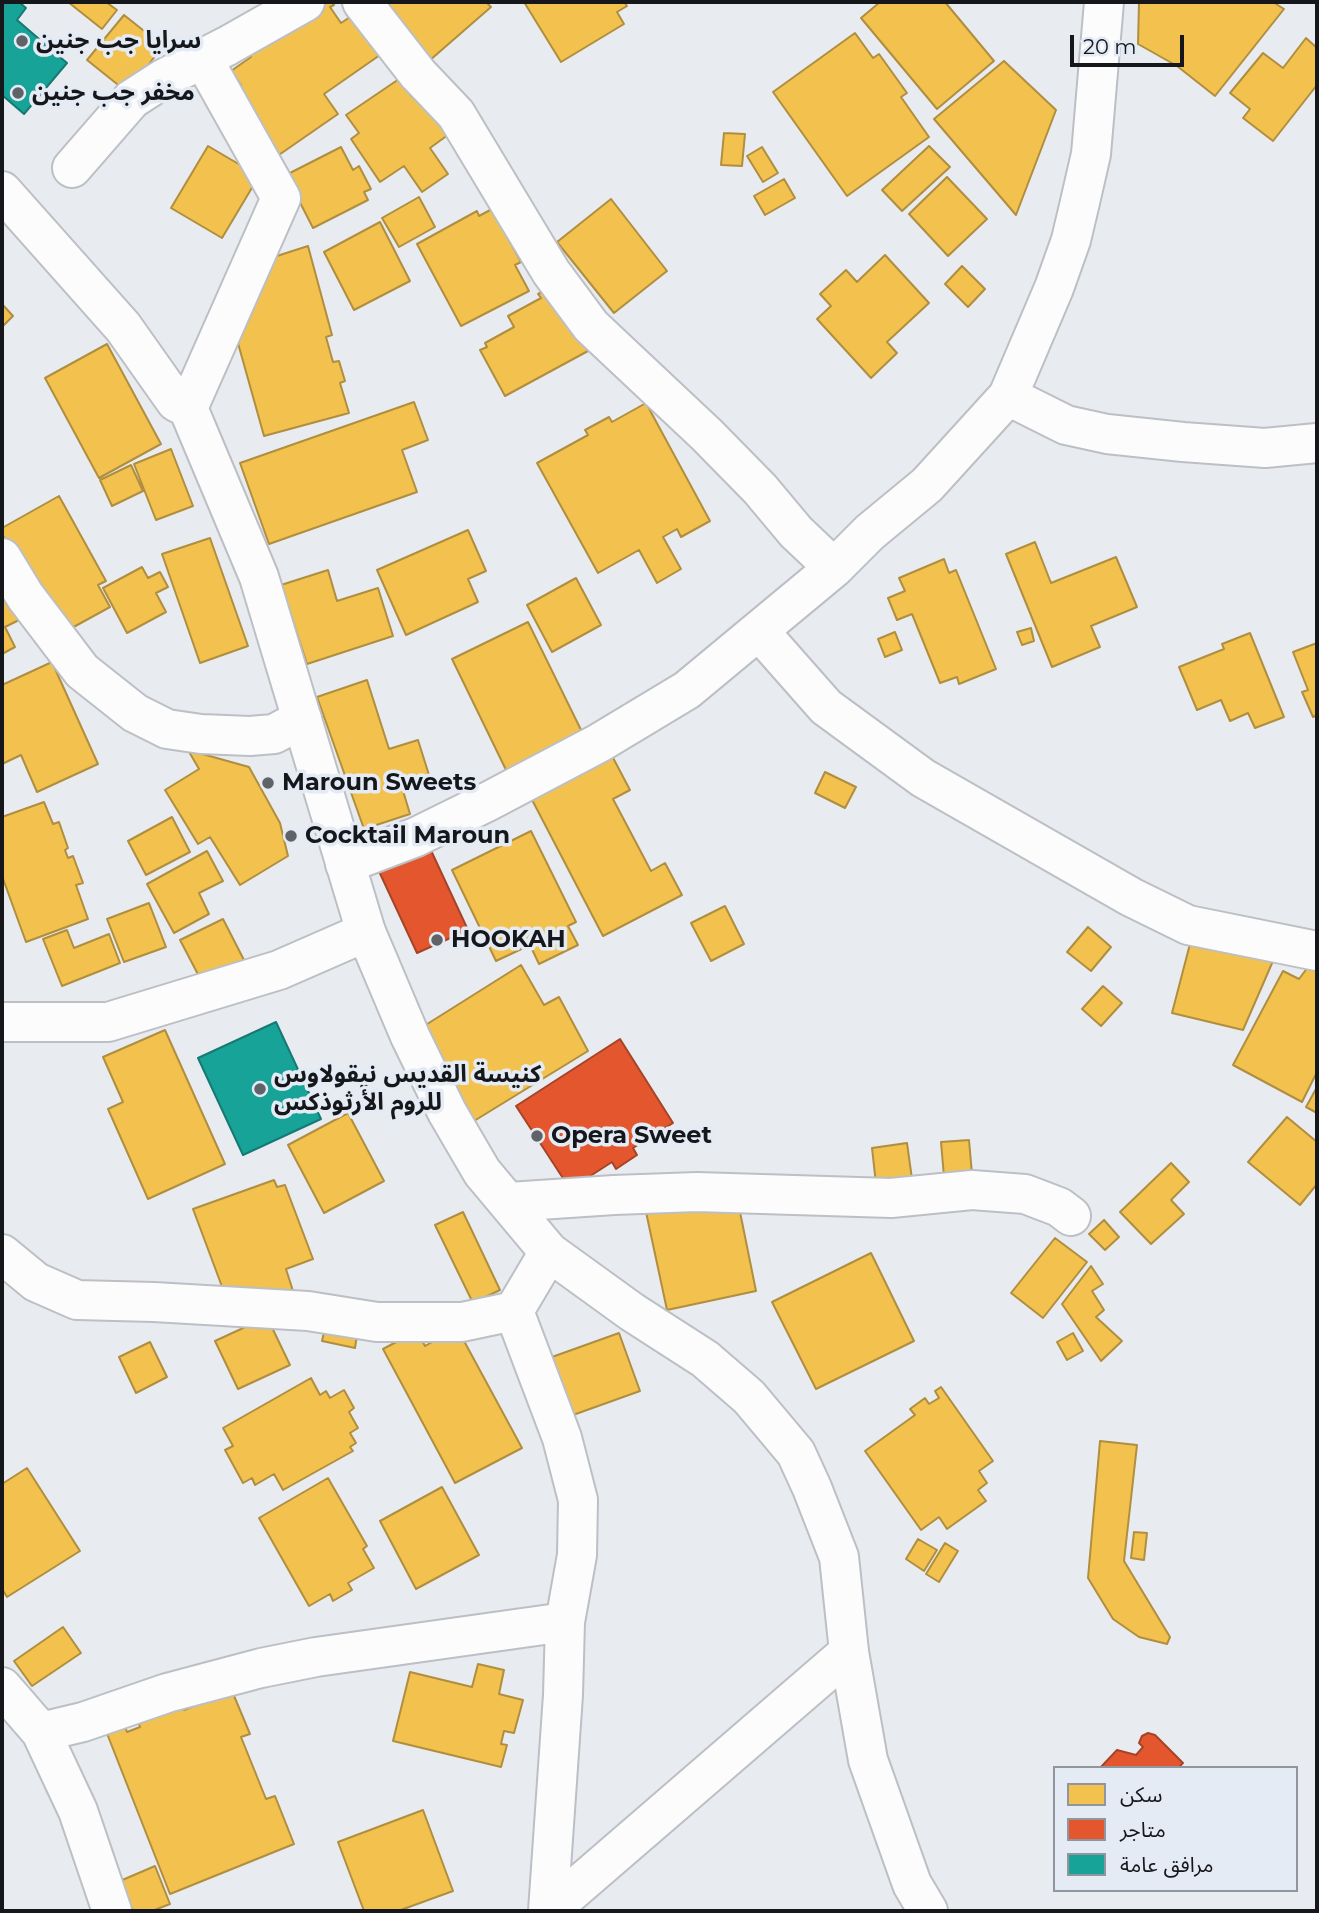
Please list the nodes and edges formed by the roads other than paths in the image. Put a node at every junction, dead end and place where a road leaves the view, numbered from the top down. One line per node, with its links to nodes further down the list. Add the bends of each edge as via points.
1 (304, 2): 4 (street)
2 (362, 2): 11 (street, via 456,114 551,272 590,326 707,435)
3 (1104, 2): 7 (street, via 1091,154 1071,240)
4 (203, 59): 5 (street, via 132,99); 8 (street, via 281,198)
5 (72, 169)
6 (2, 191): 8 (street, via 123,327 176,402)
7 (1008, 396): 9 (street, via 1066,425 1107,434 1265,448); 11 (street, via 927,485)
8 (188, 408): 13 (street, via 259,577)
9 (1317, 443)
10 (2, 558): 13 (street, via 82,671 135,713 167,729 250,736 274,734)
11 (834, 568): 12 (street)
12 (759, 631): 14 (street, via 687,690 599,743 416,837); 16 (street, via 826,708 923,778 1188,925)
13 (302, 719): 14 (street)
14 (345, 864): 15 (street)
15 (366, 932): 17 (street, via 279,970 108,1021); 18 (street, via 447,1112 481,1172)
16 (1317, 951)
17 (2, 1022)
18 (509, 1202): 19 (street, via 697,1192 891,1198 972,1190 1025,1194); 20 (street)
19 (1071, 1216)
20 (549, 1252): 22 (street); 24 (street, via 705,1359 749,1398 796,1453 839,1557)
21 (2, 1254): 22 (street, via 36,1282 77,1300 308,1311 377,1322 462,1322)
22 (514, 1311): 23 (street, via 562,1438 578,1500 577,1555)
23 (565, 1622): 26 (street, via 261,1668); 28 (street)
24 (849, 1652): 28 (street); 29 (street, via 868,1760 912,1884)
25 (2, 1687): 26 (street)
26 (41, 1732): 27 (street, via 78,1811)
27 (112, 1911)
28 (548, 1911)
29 (928, 1911)

